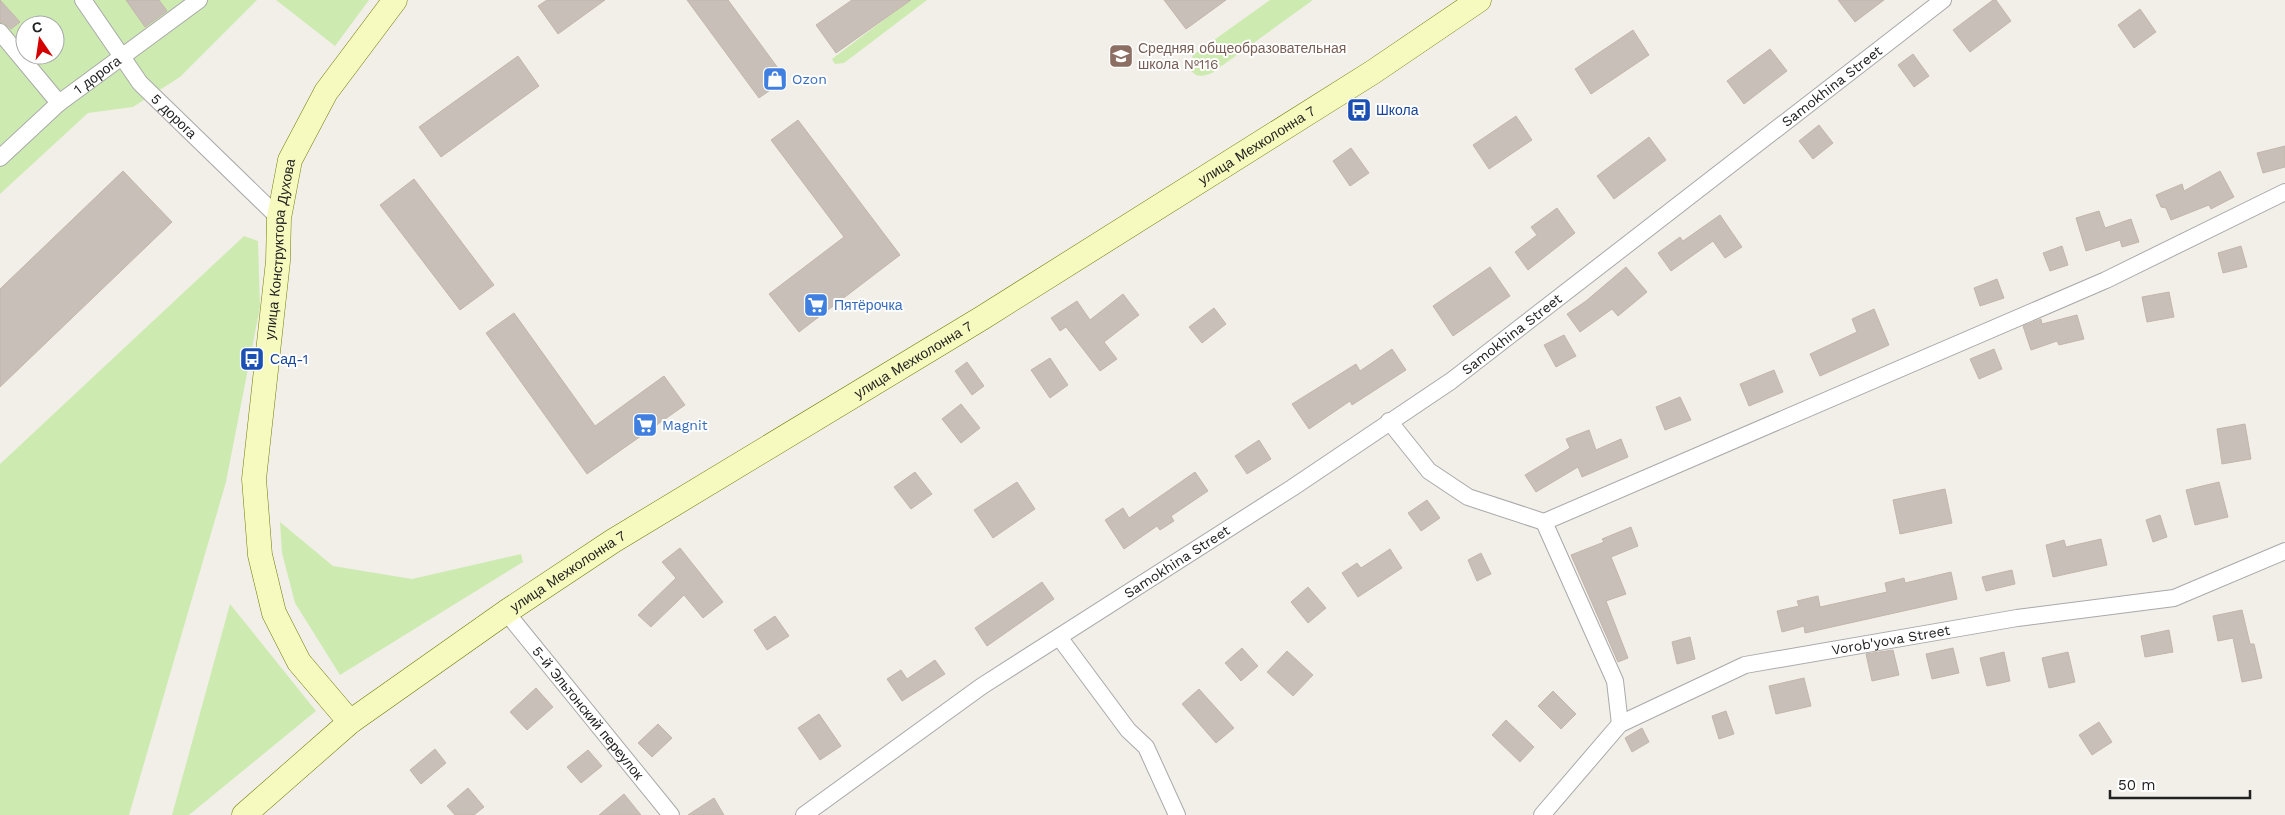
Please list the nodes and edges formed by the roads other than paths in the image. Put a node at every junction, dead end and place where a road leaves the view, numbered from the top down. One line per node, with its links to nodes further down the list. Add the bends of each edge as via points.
1 (83, 0): 7 (street, 5 дорога)
2 (199, 0): 7 (street, 1 дорога)
3 (396, 0): 11 (street, улица Конструктора Духова, via 326,92 290,160)
4 (1479, 0): 15 (street, улица Мехколонна 7, via 1373,72 982,318 613,541)
5 (1944, 0): 12 (street, Samokhina Street, via 1451,381)
6 (0, 32): 8 (street)
7 (122, 57): 8 (street, 1 дорога); 11 (street, 5 дорога, via 140,83)
8 (59, 103): 9 (street, 1 дорога)
9 (0, 158)
10 (2285, 192): 13 (street, via 2106,280)
11 (279, 218): 17 (street, улица Конструктора Духова, via 278,261 254,479 260,555 274,613 299,662)
12 (1388, 421): 13 (street, via 1428,471 1468,497); 16 (street, Samokhina Street, via 1292,488)
13 (1544, 522): 18 (street, via 1614,681)
14 (2285, 551): 18 (street, Vorob'yova Street, via 2174,598 2017,618 1745,665)
15 (506, 612): 17 (street, улица Мехколонна 7); 20 (street, 5-й Эльтонский переулок)
16 (1059, 637): 21 (street, Samokhina Street, via 982,686); 22 (street, via 1128,730 1146,747)
17 (350, 722): 19 (street)
18 (1620, 724): 23 (street, Vorob'yova Street)
19 (244, 815)
20 (671, 815)
21 (804, 815)
22 (1177, 815)
23 (1542, 815)

